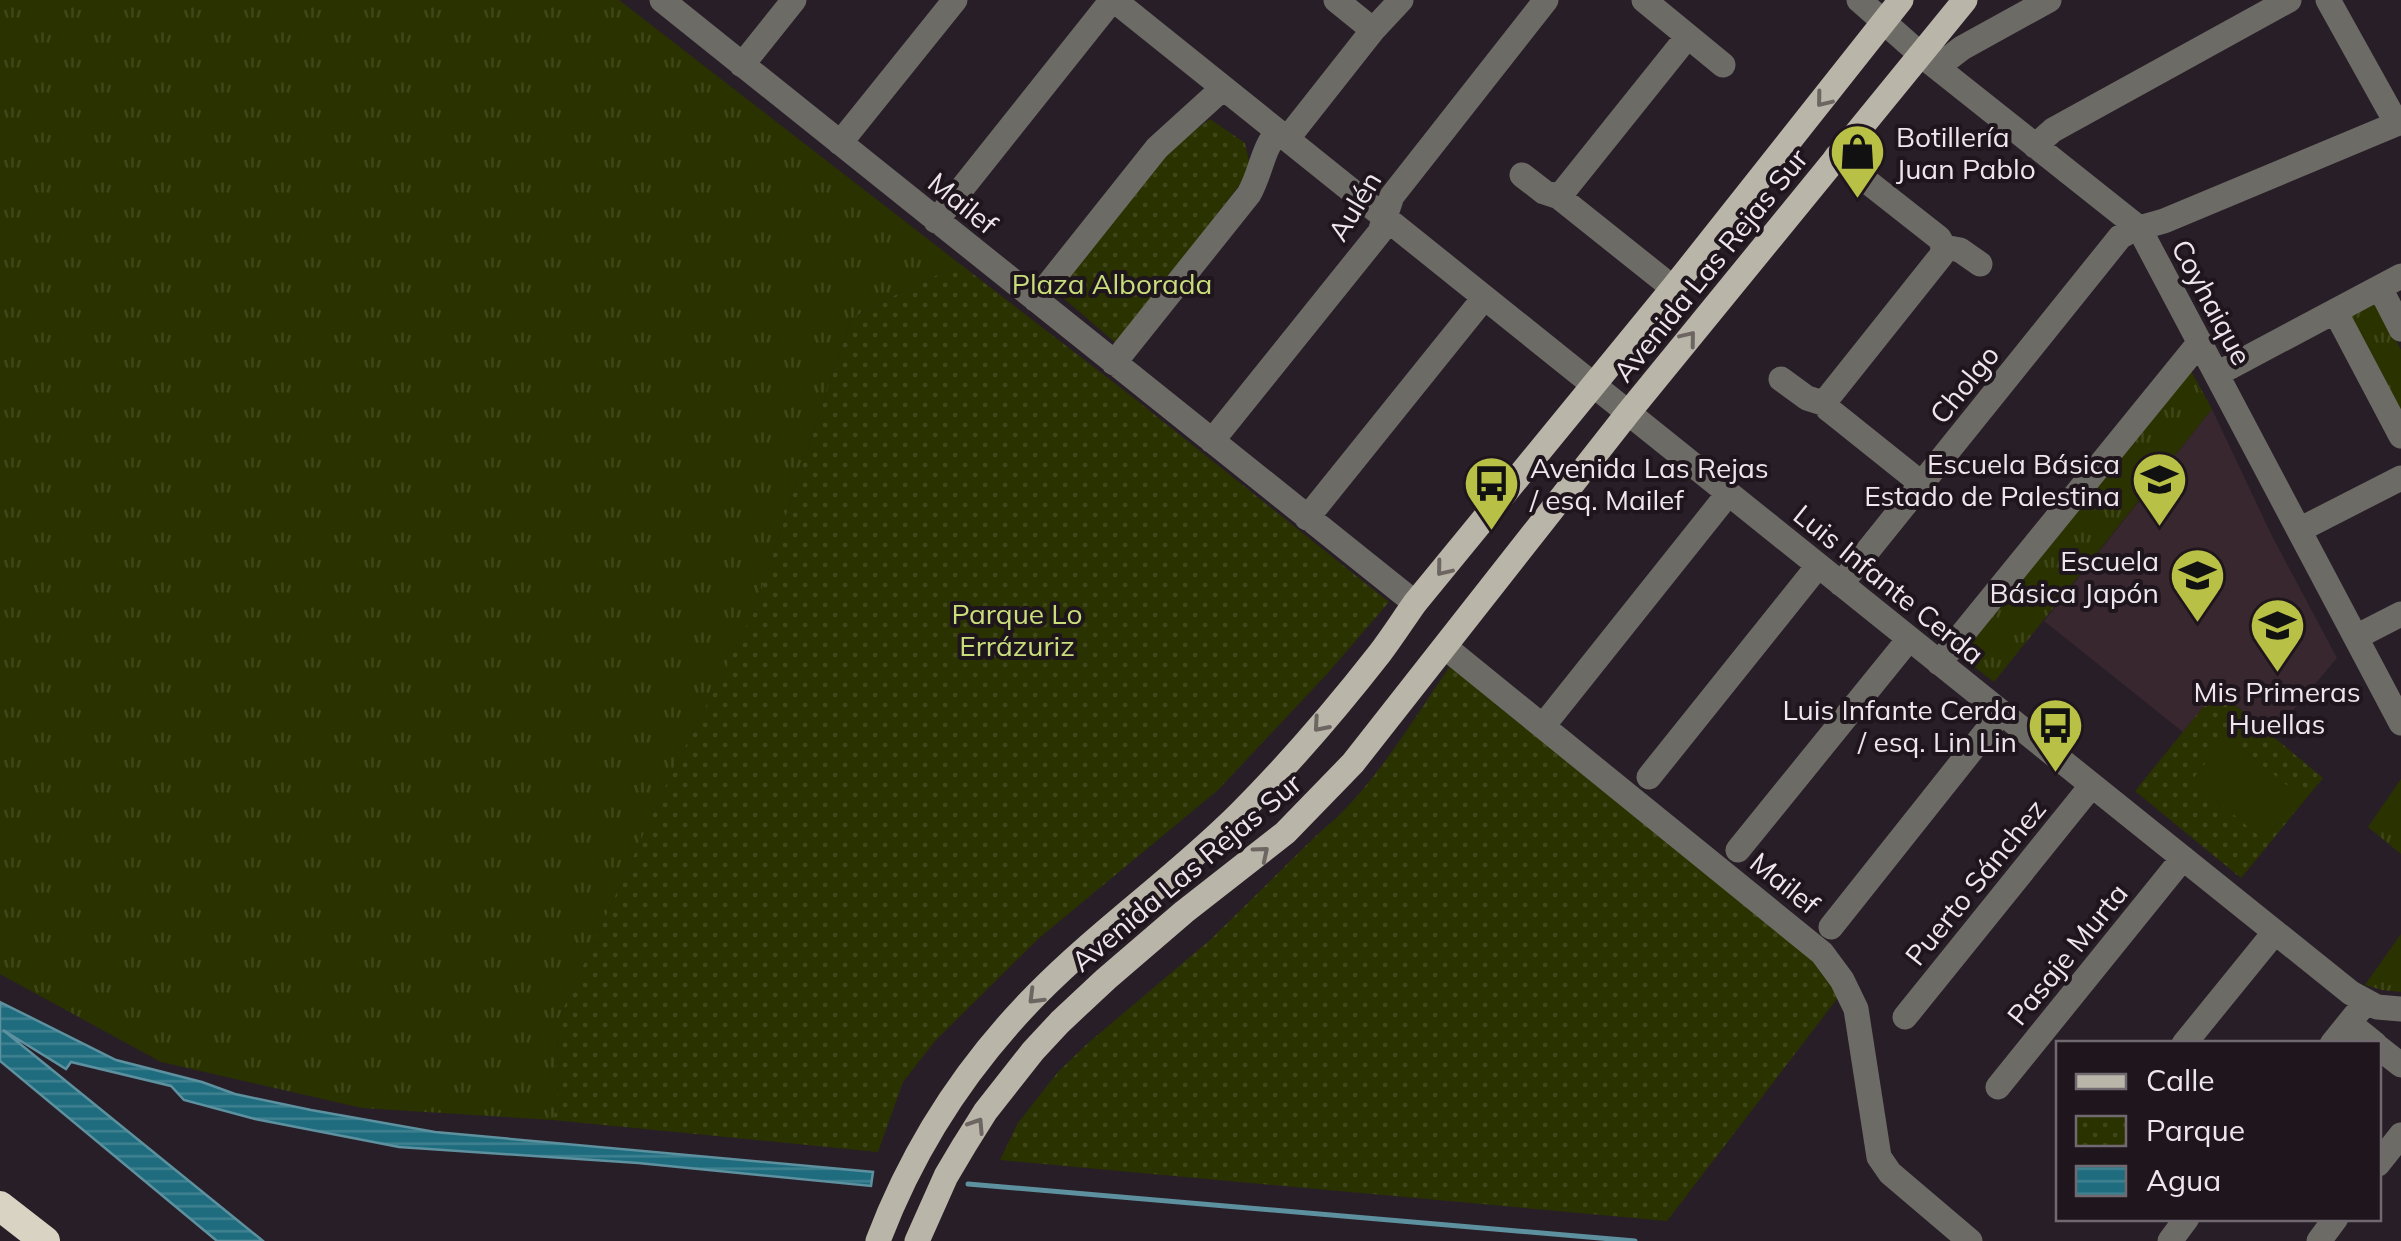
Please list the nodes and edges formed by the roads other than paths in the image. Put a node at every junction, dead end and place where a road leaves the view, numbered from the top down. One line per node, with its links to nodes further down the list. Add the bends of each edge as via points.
1 (662, 0): 19 (street, Mailef)
2 (794, 0): 19 (street)
3 (955, 0): 24 (street)
4 (1112, 0): 21 (street, Luis Infante Cerda); 30 (street)
5 (1336, 0): 16 (street)
6 (1401, 0): 16 (street)
7 (1546, 0): 29 (street, Aulén, via 1392,196)
8 (1644, 0): 17 (street)
9 (1859, 0): 15 (street, Coyhaique)
10 (1902, 0): 15 (main road, Avenida Las Rejas Sur)
11 (1965, 0): 18 (main road, Avenida Las Rejas Sur)
12 (2049, 0): 18 (street)
13 (2289, 0): 25 (street, via 2053,130)
14 (2328, 0): 22 (street)
15 (1884, 24): 18 (street, Coyhaique); 35 (main road, Avenida Las Rejas Sur, one-way to 35)
16 (1373, 30): 23 (street)
17 (1688, 36): 20 (street); 28 (street)
18 (1930, 62): 25 (street, Coyhaique); 26 (main road, Avenida Las Rejas Sur)
19 (742, 64): 24 (street, Mailef)
20 (1723, 65)
21 (1223, 88): 23 (street, Luis Infante Cerda); 37 (street, via 1157,148)
22 (2399, 123): 31 (street)
23 (1282, 136): 29 (street, Luis Infante Cerda); 41 (street, via 1266,148 1249,194)
24 (840, 143): 30 (street, Mailef)
25 (2036, 146): 31 (street, Coyhaique)
26 (1836, 157): 32 (street); 46 (main road, Avenida Las Rejas Sur, one-way to 26)
27 (1522, 175): 28 (street)
28 (1559, 198): 35 (street)
29 (1384, 217): 36 (street, Luis Infante Cerda); 48 (street, Aulén, via 1380,232)
30 (936, 220): 37 (street, Mailef)
31 (2139, 228): 40 (street, Coyhaique); 50 (street, Cholgo, via 2116,242)
32 (1944, 247): 33 (street); 45 (street)
33 (1980, 264)
34 (2390, 282): 38 (street); 39 (street)
35 (1673, 288): 44 (main road, Avenida Las Rejas Sur)
36 (1484, 298): 44 (street, Luis Infante Cerda); 52 (street)
37 (1036, 300): 41 (street, Mailef)
38 (2335, 311): 42 (street); 47 (street)
39 (2401, 329)
40 (2200, 342): 42 (street, Coyhaique); 61 (street)
41 (1114, 363): 48 (street, Mailef)
42 (2217, 374): 53 (street, Coyhaique)
43 (1781, 379): 45 (street)
44 (1593, 385): 46 (street, Luis Infante Cerda); 56 (main road, Avenida Las Rejas Sur, one-way to 56)
45 (1826, 404): 50 (street)
46 (1628, 413): 51 (street, Luis Infante Cerda); 60 (main road, Avenida Las Rejas Sur)
47 (2401, 436)
48 (1212, 441): 52 (street, Mailef)
49 (2401, 478): 53 (street)
50 (1922, 484): 55 (street, Cholgo)
51 (1728, 494): 54 (street, Luis Infante Cerda); 64 (street)
52 (1307, 518): 56 (street, Mailef)
53 (2299, 530): 58 (street, Coyhaique)
54 (1818, 566): 55 (street, Luis Infante Cerda); 65 (street)
55 (1841, 584): 59 (street, Luis Infante Cerda)
56 (1415, 603): 85 (main road, Avenida Las Rejas Sur, one-way to 85, via 1253,800 1009,1023 931,1128)
57 (2401, 614): 58 (street)
58 (2356, 637): 63 (street, Coyhaique)
59 (1909, 638): 61 (street, Luis Infante Cerda); 67 (street)
60 (1445, 648): 64 (street, Mailef); 86 (main road, Avenida Las Rejas Sur, one-way to 60, via 965,1144 1033,1051 1106,979 1309,810)
61 (1939, 663): 62 (street, Luis Infante Cerda)
62 (2001, 713): 66 (street, Luis Infante Cerda); 69 (street)
63 (2401, 723)
64 (1543, 726): 87 (street, Mailef, via 1822,952 1856,1009 1880,1157)
65 (1649, 777)
66 (2092, 786): 68 (street, Luis Infante Cerda); 73 (street, Puerto Sánchez)
67 (1738, 850)
68 (2183, 858): 70 (street, Luis Infante Cerda); 80 (street, Pasaje Murta)
69 (1831, 927)
70 (2275, 932): 71 (street, Luis Infante Cerda); 75 (street)
71 (2366, 1002): 72 (street, Luis Infante Cerda); 74 (street)
72 (2401, 1009)
73 (1905, 1017)
74 (2349, 1023): 76 (street); 77 (street)
75 (2186, 1041)
76 (2334, 1041)
77 (2371, 1041)
78 (2381, 1049): 79 (street)
79 (2401, 1065)
80 (1998, 1088)
81 (2401, 1135): 82 (street)
82 (2381, 1160)
83 (0, 1206): 84 (highway)
84 (45, 1241)
85 (878, 1241)
86 (917, 1241)
87 (1970, 1241)

